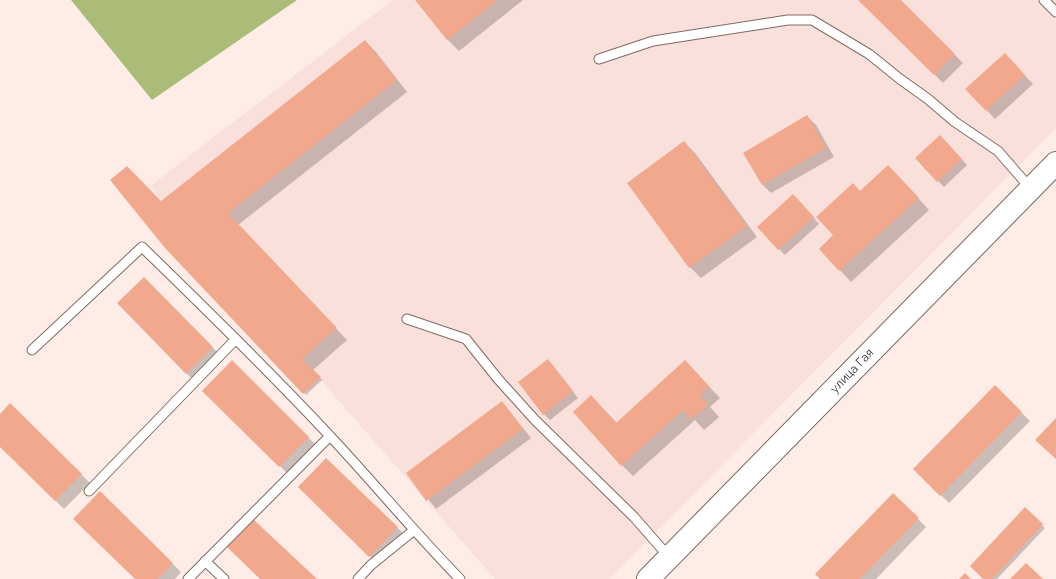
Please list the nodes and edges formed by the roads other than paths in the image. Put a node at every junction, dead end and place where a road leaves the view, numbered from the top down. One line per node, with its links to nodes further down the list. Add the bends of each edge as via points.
1 (1044, 0): 2 (lane)
2 (1056, 12)
3 (599, 59): 5 (lane, via 653,41 788,20 812,20 869,54 955,122 998,151)
4 (1056, 164): 5 (main road, улица Гая)
5 (1030, 189): 12 (main road, улица Гая)
6 (407, 320): 12 (lane, via 466,339 535,420 634,517)
7 (236, 339): 8 (lane, via 142,247); 9 (lane); 10 (lane)
8 (32, 350)
9 (330, 436): 11 (lane); 13 (lane)
10 (89, 491)
11 (414, 531): 16 (lane, via 371,565); 17 (lane)
12 (670, 557): 18 (main road, улица Гая)
13 (205, 561): 14 (lane); 15 (lane)
14 (188, 579)
15 (224, 579)
16 (358, 579)
17 (460, 579)
18 (648, 579)

